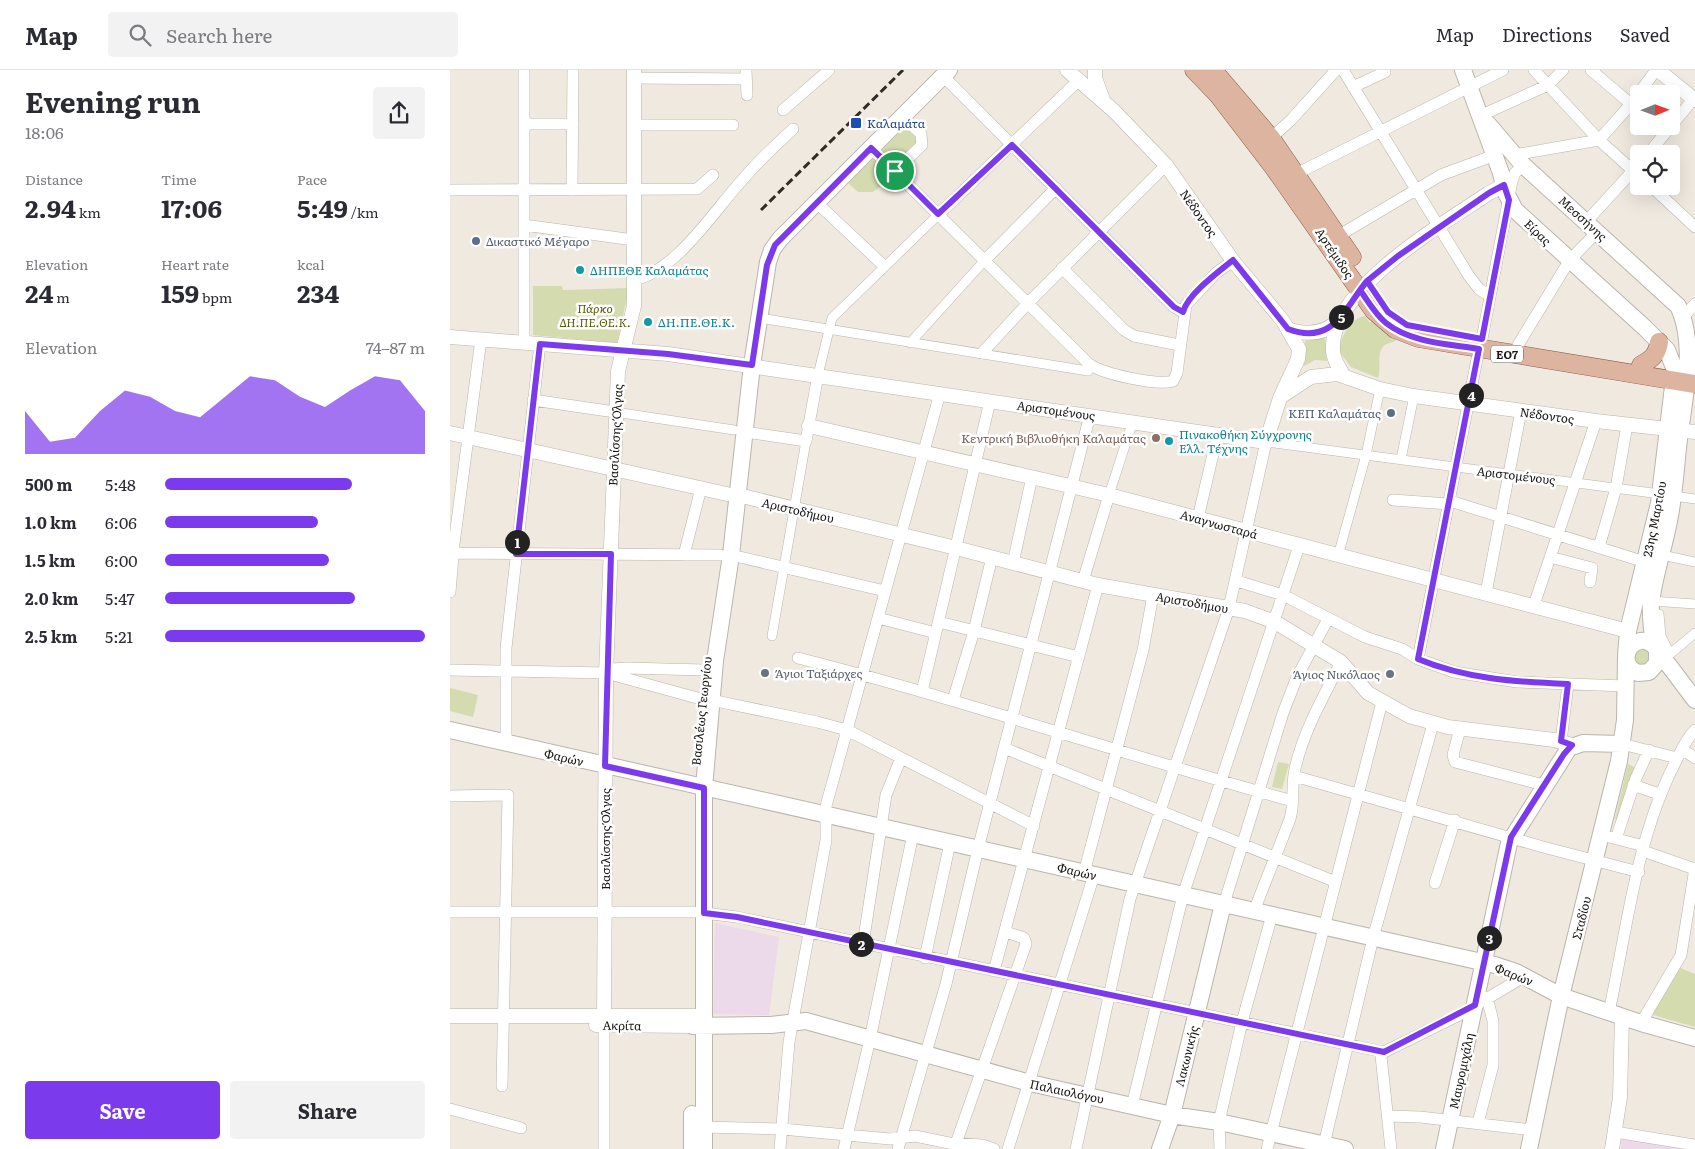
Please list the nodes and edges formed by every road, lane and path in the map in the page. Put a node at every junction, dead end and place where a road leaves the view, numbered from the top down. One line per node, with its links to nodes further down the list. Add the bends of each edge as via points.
1 (524, 70): 34 (street)
2 (573, 70): 35 (street)
3 (829, 70): 29 (street)
4 (1067, 70): 20 (street, Νέδοντος)
5 (1095, 70): 27 (street)
6 (1194, 70): 75 (main road, Αρτέμιδος / ΕΟ7, via 1237,118)
7 (1213, 70): 40 (main road, Αρτέμιδος / ΕΟ7)
8 (1336, 70): 40 (street)
9 (1343, 70): 23 (street)
10 (1463, 70): 24 (main road, Είρας)
11 (1503, 70): 24 (street)
12 (1534, 70): 21 (street)
13 (1563, 70): 21 (street)
14 (1591, 70): 28 (street)
15 (1658, 70): 22 (street); 26 (street)
16 (1385, 72): 23 (street)
17 (946, 73): 33 (main road, Βασιλέως Γεωργίου); 42 (street)
18 (634, 74): 19 (street); 36 (street, Βασιλίσσης Όλγας)
19 (746, 75): 25 (street)
20 (1079, 80): 27 (street, Νέδοντος); 42 (street)
21 (1548, 85): 30 (street); 41 (street)
22 (1649, 85)
23 (1354, 87): 39 (street)
24 (1469, 87): 30 (main road, Είρας); 39 (street)
25 (746, 95)
26 (1695, 99): 32 (street)
27 (1103, 100): 47 (street, Νέδοντος)
28 (1630, 103)
29 (783, 110)
30 (1478, 110): 44 (main road, Είρας); 45 (main road, Μεσσήνης)
31 (1630, 112): 41 (street)
32 (1680, 113)
33 (903, 117): 43 (main road, Βασιλέως Γεωργίου); 48 (street, via 921,134 922,145)
34 (524, 124): 35 (street); 55 (street)
35 (573, 124): 56 (street)
36 (634, 125): 37 (street); 57 (street, Βασιλίσσης Όλγας)
37 (733, 125)
38 (793, 129): 74 (street, via 743,178 662,269 649,277)
39 (1381, 132): 49 (street); 53 (street)
40 (1271, 138): 49 (main road, Αρτέμιδος / ΕΟ7)
41 (1599, 140): 45 (street); 46 (street)
42 (1012, 145): 52 (street); 61 (street)
43 (871, 148): 48 (street); 60 (main road, Βασιλέως Γεωργίου)
44 (1495, 155): 53 (street, via 1446,173); 58 (main road, Είρας)
45 (1519, 160): 58 (street); 64 (main road, Μεσσήνης)
46 (1630, 164)
47 (1166, 165): 66 (street); 70 (street, Νέδοντος)
48 (895, 171): 61 (street)
49 (1296, 174): 67 (main road, Αρτέμιδος / ΕΟ7)
50 (713, 175): 57 (street, via 696,189)
51 (1630, 179): 64 (street)
52 (1056, 188): 66 (street); 69 (street)
53 (1416, 189): 65 (street); 67 (street)
54 (450, 190): 55 (street)
55 (524, 190): 56 (street); 63 (street)
56 (572, 190): 57 (street)
57 (634, 190): 68 (street, Βασιλίσσης Όλγας)
58 (1506, 192): 65 (street, via 1489,193); 71 (main road, Είρας, via 1519,214); 76 (street)
59 (1661, 195): 62 (street)
60 (817, 203): 72 (street); 81 (main road, Βασιλέως Γεωργίου, via 772,250)
61 (938, 214): 69 (street); 72 (street)
62 (1694, 222)
63 (524, 225): 68 (street); 87 (street)
64 (1592, 226): 71 (street); 80 (main road, Μεσσήνης)
65 (1439, 227): 75 (street); 76 (street, via 1476,287)
66 (1099, 231): 73 (street); 78 (street, via 1174,307)
67 (1338, 236): 75 (main road, Αρτέμιδος / ΕΟ7)
68 (634, 240): 74 (street, Βασιλίσσης Όλγας)
69 (985, 260): 77 (street); 88 (street)
70 (1233, 260): 78 (street, via 1210,279); 83 (street, Νέδοντος)
71 (1570, 261): 86 (main road, Είρας); 92 (street)
72 (884, 266): 82 (street, via 832,318)
73 (1062, 268): 77 (street); 91 (street, via 1124,330 1134,336)
74 (634, 280): 93 (street, Βασιλίσσης Όλγας, via 632,314)
75 (1363, 285): 79 (street); 90 (main road, Αρτέμιδος / ΕΟ7, via 1374,311 1395,330 1418,338)
76 (1490, 296): 90 (street)
77 (1028, 303): 91 (street, via 1098,370 1159,382 1173,381); 94 (street)
78 (1183, 312): 91 (street)
79 (1343, 316): 83 (street, via 1318,332); 99 (street, via 1332,350)
80 (1690, 316): 86 (main road, via 1689,335 1682,340); 100 (main road, via 1692,348)
81 (760, 318): 82 (street); 95 (main road, Βασιλέως Γεωργίου)
82 (828, 329): 88 (street); 98 (street)
83 (1288, 329): 104 (street, Νέδοντος, via 1300,352)
84 (450, 337): 85 (street, Αριστομένους)
85 (481, 339): 87 (street, Αριστομένους); 119 (street)
86 (1662, 341): 96 (main road, via 1653,359); 100 (main road, Είρας)
87 (524, 343): 89 (street, Αριστομένους)
88 (910, 343): 94 (street)
89 (540, 344): 93 (street, Αριστομένους); 105 (street)
90 (1481, 344): 92 (main road, Αρτέμιδος / ΕΟ7); 100 (main road, Αρτέμιδος / ΕΟ7); 107 (street)
91 (1179, 345)
92 (1518, 345): 96 (main road, Αρτέμιδος / ΕΟ7)
93 (622, 350): 95 (street, Αριστομένους); 109 (street, Βασιλίσσης Όλγας)
94 (982, 352): 97 (street)
95 (747, 365): 98 (street, Αριστομένους); 116 (main road, Βασιλέως Γεωργίου)
96 (1641, 366): 100 (main road, Αρτέμιδος / ΕΟ7)
97 (1088, 371)
98 (818, 375): 102 (street, Αριστομένους); 114 (street)
99 (1343, 375): 101 (street, Νέδοντος); 104 (street, via 1331,373 1311,377)
100 (1687, 379): 115 (main road, 23ης Μαρτίου)
101 (1380, 389): 103 (street, Νέδοντος); 124 (street)
102 (940, 393): 106 (street, Αριστομένους); 123 (street)
103 (1414, 396): 107 (street, Νέδοντος); 125 (street)
104 (1280, 398): 121 (street, Νέδοντος)
105 (533, 400): 109 (street); 122 (street)
106 (990, 402): 110 (street, Αριστομένους); 126 (street)
107 (1469, 404): 108 (street, Νέδοντος); 127 (street)
108 (1521, 411): 112 (street, Νέδοντος); 129 (street)
109 (615, 412): 116 (street); 128 (street, Βασιλίσσης Όλγας)
110 (1090, 415): 111 (street, Αριστομένους); 132 (street)
111 (1133, 421): 118 (street, Αριστομένους); 136 (street)
112 (1596, 421): 113 (street, Νέδοντος); 131 (street)
113 (1627, 425): 115 (street, Νέδοντος); 134 (street)
114 (809, 426): 120 (street); 123 (street, Αναγνωσταρά)
115 (1681, 430): 137 (main road, 23ης Μαρτίου)
116 (740, 431): 120 (street); 135 (main road, Βασιλέως Γεωργίου)
117 (450, 433): 119 (street, Αριστοδήμου)
118 (1218, 433): 121 (street, Αριστομένους); 143 (street)
119 (468, 437): 122 (street, Αριστοδήμου); 150 (street)
120 (806, 441): 141 (street)
121 (1266, 442): 124 (street, Αριστομένους); 144 (street)
122 (527, 448): 128 (street, Αριστοδήμου); 151 (street)
123 (925, 453): 126 (street, Αναγνωσταρά); 145 (street)
124 (1366, 455): 125 (street, Αριστομένους); 156 (street)
125 (1400, 459): 127 (street, Αριστομένους)
126 (975, 464): 130 (street, Αναγνωσταρά); 149 (street)
127 (1457, 467): 129 (street, Αριστομένους); 140 (street)
128 (613, 468): 133 (street, Αριστοδήμου); 152 (street, Βασιλίσσης Όλγας)
129 (1509, 474): 131 (street, Αριστομένους); 142 (street)
130 (1032, 477): 132 (street, Αναγνωσταρά); 161 (street)
131 (1574, 482): 134 (street, Αριστομένους); 146 (street)
132 (1072, 486): 136 (street, Αναγνωσταρά); 163 (street)
133 (701, 488): 135 (street, Αριστοδήμου); 154 (street)
134 (1616, 488): 137 (street, Αριστομένους); 148 (street)
135 (732, 494): 141 (street, Αριστοδήμου); 155 (main road, Βασιλέως Γεωργίου)
136 (1109, 495): 143 (street, Αναγνωσταρά); 166 (street)
137 (1667, 495): 138 (street, Αριστομένους); 153 (main road, 23ης Μαρτίου); 159 (main road, 23ης Μαρτίου)
138 (1695, 499)
139 (1393, 500): 140 (street)
140 (1449, 503): 142 (street); 165 (street)
141 (795, 509): 145 (street, Αριστοδήμου); 162 (street)
142 (1500, 517): 146 (street); 171 (street)
143 (1198, 518): 144 (street, Αναγνωσταρά)
144 (1247, 532): 147 (street, Αναγνωσταρά); 164 (street)
145 (901, 534): 149 (street, Αριστοδήμου); 169 (street)
146 (1557, 535): 148 (street); 158 (street)
147 (1299, 546): 156 (street, Αναγνωσταρά); 173 (street)
148 (1599, 547): 159 (street)
149 (956, 548): 157 (street, Αριστοδήμου); 181 (street)
150 (452, 553): 151 (street); 170 (street)
151 (516, 554): 152 (street); 196 (street)
152 (611, 554): 154 (street); 198 (street, Βασιλίσσης Όλγας)
153 (1662, 554): 160 (street); 174 (main road, 23ης Μαρτίου)
154 (684, 555): 155 (street)
155 (726, 555): 162 (street); 195 (main road, Βασιλέως Γεωργίου); 205 (main road, Βασιλέως Γεωργίου)
156 (1338, 556): 165 (street, Αναγνωσταρά)
157 (992, 557): 161 (street, Αριστοδήμου); 182 (street)
158 (1550, 557): 167 (street, via 1592,568); 176 (street)
159 (1646, 562): 183 (main road, 23ης Μαρτίου)
160 (1695, 562)
161 (1013, 563): 163 (street, Αριστοδήμου)
162 (784, 567): 169 (street); 185 (street)
163 (1050, 572): 166 (street, Αριστοδήμου); 186 (street)
164 (1237, 580): 173 (street); 177 (street)
165 (1434, 580): 171 (street, Αναγνωσταρά); 192 (street)
166 (1083, 582): 168 (street, Αριστοδήμου)
167 (1590, 582)
168 (1098, 585): 172 (street, Αριστοδήμου); 190 (street)
169 (885, 591): 178 (street)
170 (450, 592)
171 (1486, 593): 176 (street, Αναγνωσταρά)
172 (1154, 595): 177 (street, Αριστοδήμου); 220 (street)
173 (1283, 595): 179 (street); 180 (street)
174 (1655, 601): 175 (street); 184 (street, via 1662,636 1670,654); 188 (main road, 23ης Μαρτίου)
175 (1695, 604)
176 (1534, 605): 183 (street, Αναγνωσταρά)
177 (1230, 608): 180 (street, Αριστοδήμου); 226 (street)
178 (878, 618): 181 (street); 199 (street)
179 (1328, 619): 187 (street); 192 (street, via 1375,641 1402,649)
180 (1275, 622): 187 (street, Αριστοδήμου); 228 (street)
181 (937, 628): 182 (street); 203 (street)
182 (974, 631): 186 (street); 206 (street)
183 (1628, 631): 189 (main road, 23ης Μαρτίου)
184 (1695, 633)
185 (772, 636)
186 (1031, 644): 190 (street); 208 (street)
187 (1314, 646): 193 (street, Αριστοδήμου); 233 (street, via 1283,713)
188 (1655, 647): 189 (main road, via 1647,641 1636,641 1628,648); 197 (main road, via 1657,663); 200 (main road)
189 (1626, 656): 197 (main road, via 1633,670); 202 (main road, 23ης Μαρτίου)
190 (1079, 657): 214 (street)
191 (798, 658): 199 (street)
192 (1418, 659): 201 (street, via 1472,676)
193 (1341, 662): 207 (street, Αριστοδήμου, via 1358,684); 227 (street, via 1312,722)
194 (450, 670): 196 (street)
195 (704, 670): 198 (street, via 626,668); 205 (main road, Βασιλέως Γεωργίου)
196 (504, 672): 198 (street); 215 (street)
197 (1647, 672): 200 (main road); 202 (main road, via 1631,679)
198 (606, 673): 205 (street); 224 (street, Βασιλίσσης Όλγας)
199 (863, 675): 203 (street); 212 (street)
200 (1678, 678): 204 (main road)
201 (1568, 684): 202 (street); 216 (street)
202 (1625, 686): 217 (main road, Σταδίου)
203 (922, 692): 206 (street)
204 (1694, 697)
205 (706, 700): 212 (street); 231 (main road, Βασιλέως Γεωργίου)
206 (953, 700): 208 (street)
207 (1382, 702): 209 (street, Αριστοδήμου); 234 (street)
208 (1012, 718): 214 (street); 218 (street)
209 (1434, 724): 210 (street, Αριστοδήμου); 239 (street)
210 (1460, 729): 216 (street, Αριστοδήμου); 229 (street, via 1453,755 1455,762)
211 (450, 730): 215 (main road, Φαρών)
212 (847, 730): 222 (street); 241 (street)
213 (1695, 730): 221 (street)
214 (1059, 733): 220 (street); 225 (street)
215 (506, 743): 224 (main road, Φαρών)
216 (1567, 743): 217 (main road, Αριστοδήμου); 229 (main road, Μαυρομιχάλη)
217 (1622, 744): 219 (street); 248 (main road, Σταδίου)
218 (1004, 748): 225 (street); 238 (street)
219 (1649, 750): 221 (street); 230 (street, Σταδίου)
220 (1116, 751): 226 (street); 232 (street)
221 (1680, 754): 223 (street); 235 (street)
222 (901, 758): 238 (street); 244 (street, via 887,788)
223 (1695, 758)
224 (605, 766): 231 (main road, Φαρών); 267 (street, Βασιλίσσης Όλγας)
225 (1050, 766): 232 (street); 243 (street)
226 (1175, 768): 228 (street); 240 (street)
227 (1294, 776): 234 (street); 237 (street)
228 (1221, 781): 233 (street); 245 (street)
229 (1544, 785): 247 (main road, Μαυρομιχάλη)
230 (1633, 785): 235 (street); 248 (street, Σταδίου)
231 (699, 786): 241 (main road, Φαρών); 268 (main road, Βασιλέως Γεωργίου)
232 (1108, 790): 240 (street); 258 (street)
233 (1260, 792): 237 (street); 250 (street)
234 (1358, 793): 239 (street); 259 (street)
235 (1659, 794): 252 (street)
236 (450, 796): 266 (street, via 508,796)
237 (1293, 801): 253 (street, via 1290,819)
238 (989, 804): 243 (street); 251 (street)
239 (1410, 808): 242 (street); 273 (street)
240 (1160, 811): 245 (street); 261 (street)
241 (825, 815): 244 (main road, Φαρών); 272 (street, via 826,840)
242 (1455, 820): 247 (street); 260 (street)
243 (1034, 826): 254 (street)
244 (880, 827): 246 (main road, Φαρών); 274 (street)
245 (1205, 829): 250 (street); 262 (street)
246 (913, 834): 249 (main road, Φαρών); 275 (street)
247 (1511, 837): 255 (street); 277 (main road, Μαυρομιχάλη)
248 (1609, 837): 252 (street); 255 (main road, Σταδίου)
249 (950, 843): 251 (main road, Φαρών); 276 (street)
250 (1242, 845): 253 (street); 263 (street)
251 (978, 849): 254 (main road, Φαρών); 278 (street)
252 (1644, 849): 256 (street); 257 (street)
253 (1275, 858): 259 (street); 264 (street)
254 (1026, 860): 258 (main road, Φαρών); 271 (street)
255 (1595, 861): 257 (street); 284 (main road, Σταδίου)
256 (1695, 869): 295 (street, via 1681,955)
257 (1639, 872): 288 (street)
258 (1089, 874): 261 (main road, Φαρών); 282 (street)
259 (1336, 882): 270 (street)
260 (1436, 883)
261 (1134, 884): 262 (main road, Φαρών); 283 (street)
262 (1183, 895): 263 (main road, Φαρών); 286 (street)
263 (1223, 904): 264 (main road, Φαρών); 287 (main road, Λακωνικής)
264 (1254, 911): 269 (main road, Φαρών)
265 (450, 912): 266 (street)
266 (504, 912): 267 (street); 291 (street)
267 (605, 912): 268 (street); 290 (street, Βασιλίσσης Όλγας)
268 (699, 913): 272 (street, via 737,917); 292 (main road, Βασιλέως Γεωργίου)
269 (1272, 915): 270 (main road, Φαρών); 294 (street)
270 (1324, 927): 273 (main road, Φαρών); 297 (street)
271 (1006, 932): 279 (street); 280 (street, via 1026,941)
272 (810, 933): 274 (street); 293 (street)
273 (1373, 938): 277 (main road, Φαρών); 300 (street)
274 (862, 944): 275 (street)
275 (888, 950): 276 (street); 299 (street)
276 (925, 958): 278 (street)
277 (1483, 962): 281 (main road, Φαρών); 285 (main road, Μαυρομιχάλη)
278 (952, 963): 279 (street); 302 (street)
279 (994, 971): 280 (street)
280 (1016, 975): 282 (street); 303 (street)
281 (1525, 976): 284 (main road, Φαρών); 285 (street)
282 (1060, 984): 283 (street); 304 (street)
283 (1109, 995): 286 (street); 306 (street)
284 (1561, 996): 288 (main road, Φαρών); 317 (main road, Σταδίου)
285 (1481, 1001): 301 (street); 311 (main road, Μαυρομιχάλη); 313 (street, via 1494,1021 1493,1065)
286 (1156, 1004): 287 (street); 307 (street)
287 (1197, 1013): 294 (street); 309 (main road, Λακωνικής)
288 (1616, 1014): 295 (main road, Φαρών); 318 (street, via 1620,1097)
289 (450, 1016): 291 (street, Ακρίτα)
290 (604, 1020): 291 (street, Ακρίτα); 292 (street, Ακρίτα); 326 (street, Βασιλίσσης Όλγας)
291 (503, 1021): 296 (street, Ακρίτα); 305 (street)
292 (698, 1021): 293 (main road, Ακρίτα, via 771,1025); 314 (main road, Βασιλέως Γεωργίου); 327 (main road, Βασιλέως Γεωργίου)
293 (793, 1021): 299 (main road, Παλαιολόγου, via 810,1022); 316 (street, via 788,1045)
294 (1242, 1022): 297 (street); 312 (street)
295 (1640, 1023): 298 (main road, Φαρών)
296 (450, 1025)
297 (1297, 1033): 300 (street); 321 (street)
298 (1695, 1038)
299 (870, 1039): 302 (main road, Παλαιολόγου); 319 (street)
300 (1348, 1044): 301 (street); 325 (street)
301 (1384, 1052): 310 (street, via 1381,1056)
302 (925, 1055): 303 (main road, Παλαιολόγου); 320 (street)
303 (983, 1071): 304 (main road, Παλαιολόγου); 324 (street)
304 (1030, 1083): 306 (main road, Παλαιολόγου); 333 (street)
305 (502, 1086)
306 (1087, 1095): 307 (main road, Παλαιολόγου); 334 (street)
307 (1132, 1106): 309 (main road, Παλαιολόγου)
308 (450, 1109): 315 (street)
309 (1172, 1115): 312 (main road, Παλαιολόγου); 335 (main road, Λακωνικής)
310 (1389, 1116): 311 (street); 338 (street)
311 (1450, 1120): 313 (street); 339 (main road, Μαυρομιχάλη)
312 (1219, 1122): 321 (main road, Παλαιολόγου); 336 (street)
313 (1478, 1123): 317 (street)
314 (704, 1127): 316 (street); 328 (main road, Βασιλέως Γεωργίου)
315 (521, 1128)
316 (782, 1130): 319 (street); 329 (street)
317 (1533, 1130): 340 (main road, Σταδίου)
318 (1615, 1132): 323 (street); 341 (street)
319 (848, 1134): 320 (street, via 890,1139); 330 (street)
320 (902, 1137): 322 (street); 331 (street)
321 (1269, 1141): 325 (main road, Παλαιολόγου)
322 (928, 1144): 324 (street)
323 (1695, 1145)
324 (956, 1146): 332 (street, via 977,1144)
325 (1323, 1147): 337 (main road, Παλαιολόγου)
326 (604, 1149)
327 (692, 1149)
328 (704, 1149)
329 (780, 1149)
330 (844, 1149)
331 (898, 1149)
332 (994, 1149)
333 (1008, 1149)
334 (1076, 1149)
335 (1160, 1149)
336 (1220, 1149)
337 (1344, 1149)
338 (1391, 1149)
339 (1444, 1149)
340 (1529, 1149)
341 (1612, 1149)

